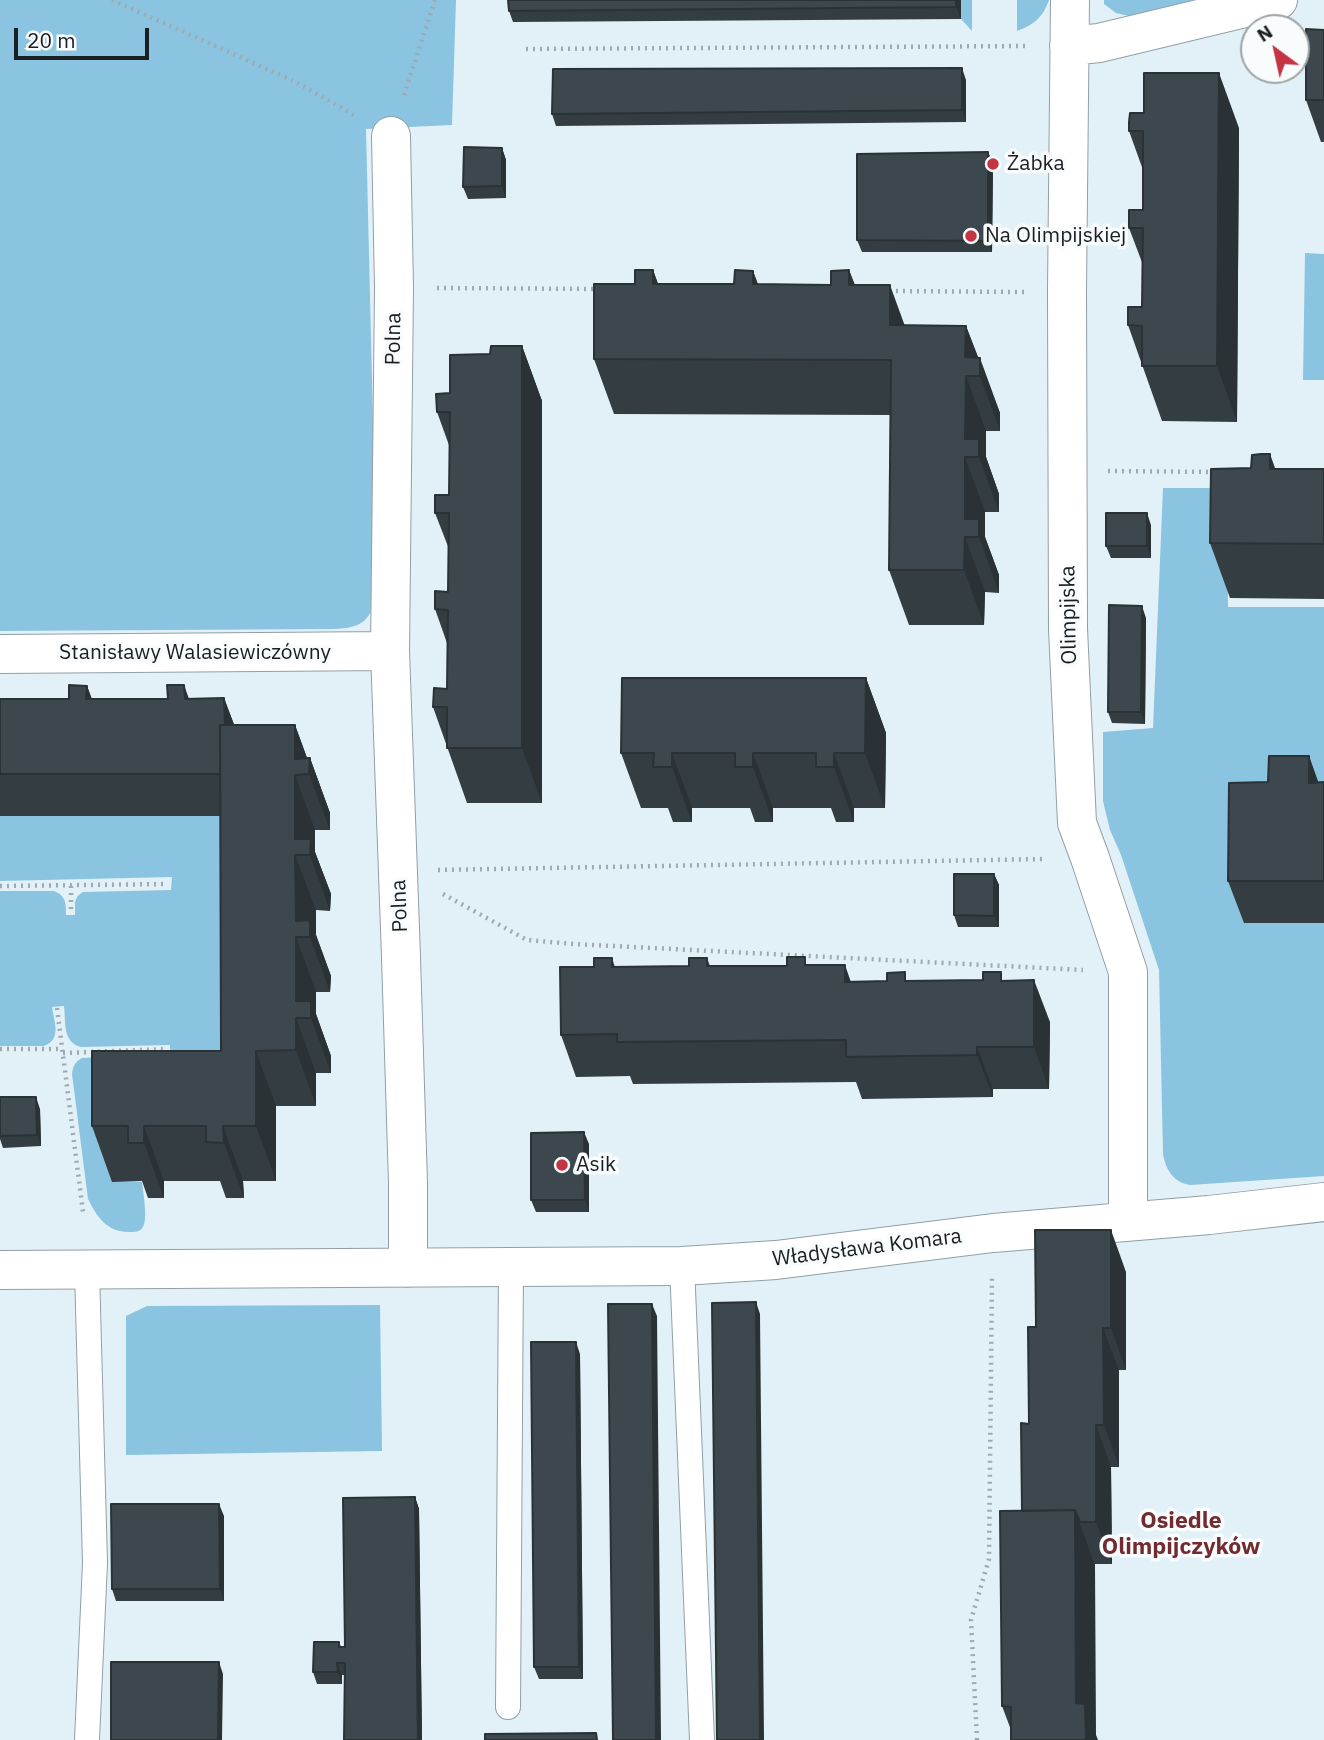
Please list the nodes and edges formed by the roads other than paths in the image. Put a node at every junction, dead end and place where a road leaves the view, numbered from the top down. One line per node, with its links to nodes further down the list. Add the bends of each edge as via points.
1 (1070, 0): 3 (street, Olimpijska)
2 (1278, 0): 3 (street, via 1099,43)
3 (1069, 46): 8 (street, Olimpijska, via 1069,643 1077,823 1128,972)
4 (391, 136): 5 (street, Polna)
5 (390, 651): 6 (street, Stanisławy Walasiewiczówny); 10 (street, Polna)
6 (0, 654)
7 (1324, 1202): 8 (street, Władysława Komara)
8 (1128, 1221): 9 (street, Władysława Komara)
9 (682, 1266): 11 (street, Władysława Komara); 16 (lane)
10 (408, 1268): 11 (street, Władysława Komara); 13 (street)
11 (511, 1268): 14 (lane)
12 (0, 1270): 13 (street)
13 (88, 1270): 15 (lane, via 94,1563)
14 (508, 1707)
15 (87, 1740)
16 (702, 1740)

